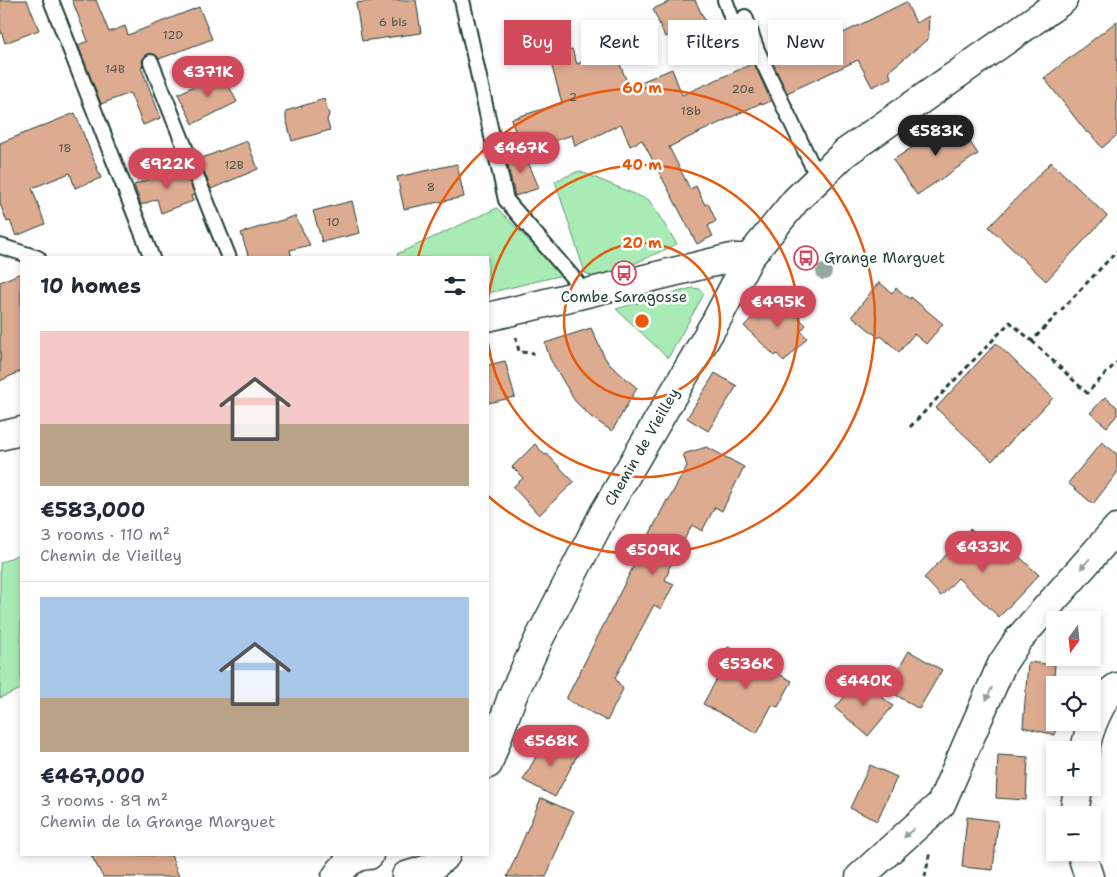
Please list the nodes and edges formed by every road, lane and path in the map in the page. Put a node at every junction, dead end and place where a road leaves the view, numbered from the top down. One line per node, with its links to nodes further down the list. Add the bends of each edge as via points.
1 (52, 0): 14 (lane)
2 (462, 0): 17 (lane, via 506,200)
3 (725, 0): 6 (lane)
4 (1064, 0): 10 (street, Chemin de Vieilley, via 845,153)
5 (745, 17): 7 (lane)
6 (732, 20)
7 (746, 20)
8 (758, 52): 10 (lane)
9 (151, 62): 15 (lane)
10 (818, 178): 16 (street, Chemin de Vieilley)
11 (0, 246): 13 (lane)
12 (1117, 251): 20 (path)
13 (32, 256)
14 (151, 256)
15 (228, 256)
16 (748, 258): 17 (street, via 730,258); 29 (street, Chemin de Vieilley, via 716,321 604,513 512,697)
17 (587, 294): 18 (street)
18 (489, 317)
19 (515, 334): 21 (path, via 519,352)
20 (1032, 341): 22 (path, via 1087,393); 23 (path, via 1010,322)
21 (534, 353)
22 (1117, 362)
23 (910, 427)
24 (20, 431): 25 (street)
25 (0, 436)
26 (1117, 528): 36 (street, one-way to 36, via 1018,640 1002,664 941,804)
27 (1117, 687): 28 (street, via 1100,706)
28 (1088, 741)
29 (489, 761)
30 (365, 856): 35 (street, via 343,866)
31 (380, 856): 34 (street, via 398,866)
32 (445, 856): 34 (street, via 431,868)
33 (1084, 861): 37 (street)
34 (406, 876)
35 (336, 877)
36 (860, 877)
37 (1089, 877)

